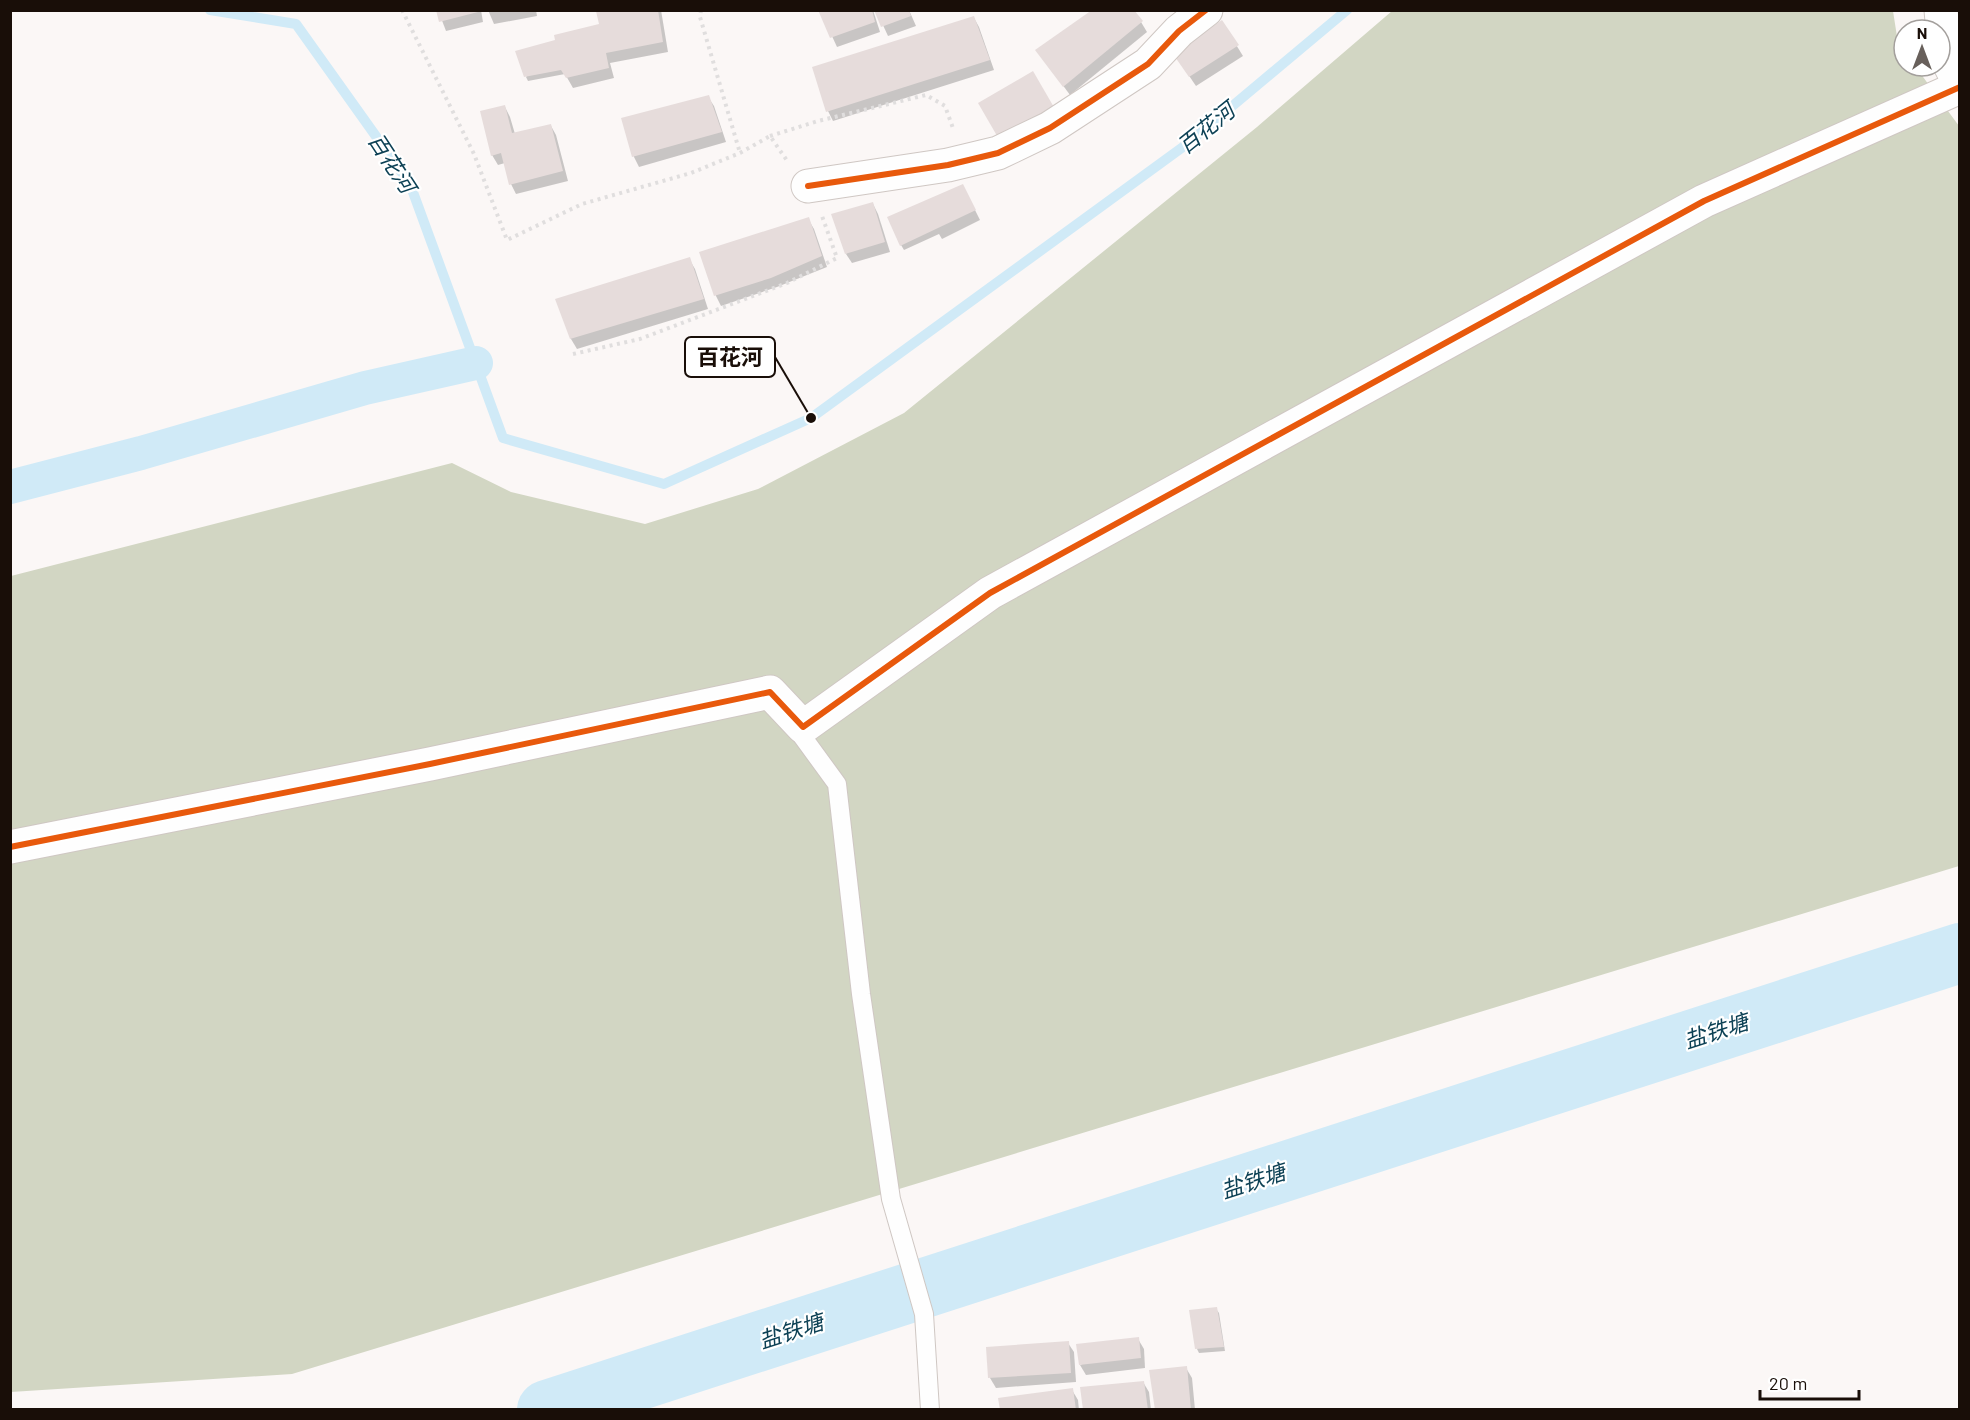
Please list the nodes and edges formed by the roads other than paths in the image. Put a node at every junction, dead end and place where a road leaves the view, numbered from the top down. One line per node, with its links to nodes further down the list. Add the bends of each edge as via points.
1 (1206, 10): 4 (street, via 1179,31 1148,64 1050,128 998,153)
2 (1941, 10): 3 (street, via 1946,55)
3 (1959, 86): 5 (street, via 1704,201 1001,587 803,727)
4 (808, 186)
5 (770, 692): 6 (street); 7 (lane, via 837,784 861,994 891,1199 924,1314)
6 (10, 848)
7 (930, 1410)

